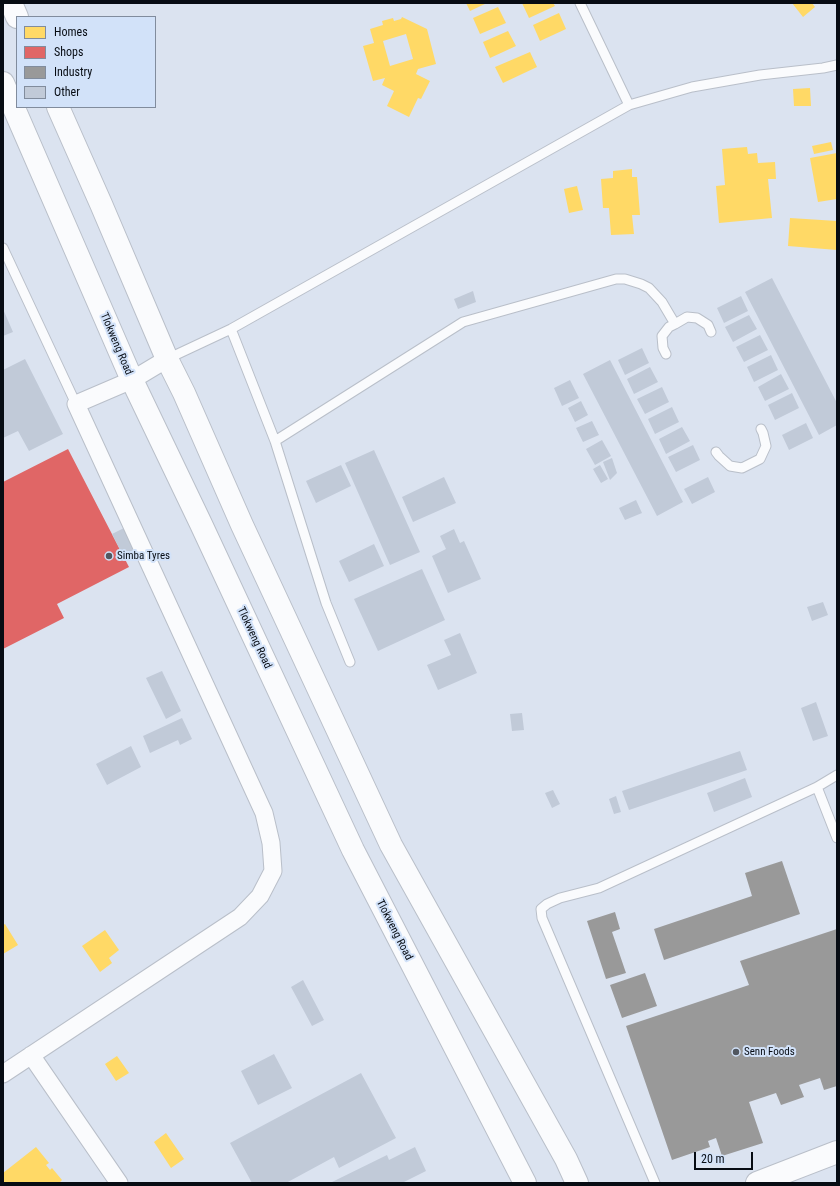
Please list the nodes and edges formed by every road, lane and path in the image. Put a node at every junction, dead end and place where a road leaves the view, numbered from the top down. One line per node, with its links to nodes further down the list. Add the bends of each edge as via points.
1 (11, 3): 3 (main road)
2 (580, 3): 6 (lane)
3 (17, 16)
4 (837, 65): 6 (lane, via 692,87)
5 (3, 83): 14 (main road, Tlokweng Road)
6 (629, 105): 10 (lane)
7 (58, 108): 13 (main road)
8 (3, 248): 15 (lane)
9 (675, 324): 11 (lane, via 687,318 697,318 708,325); 12 (lane, via 662,336); 17 (lane, via 662,302 649,288 616,279 463,322)
10 (231, 329): 13 (lane); 17 (lane)
11 (711, 332)
12 (666, 354)
13 (167, 358): 14 (street); 26 (main road, via 391,845)
14 (132, 380): 15 (street); 28 (main road, Tlokweng Road, via 353,850)
15 (76, 404): 23 (street, via 264,813 271,843 273,871 260,896 240,917)
16 (761, 429): 18 (lane, via 766,446 760,459 742,468 730,466)
17 (274, 441): 19 (lane, via 326,603)
18 (716, 452)
19 (350, 662)
20 (837, 775): 21 (lane)
21 (817, 787): 22 (lane); 31 (lane, via 599,888 560,898 541,910 542,918)
22 (837, 838)
23 (30, 1055): 24 (street); 27 (street)
24 (3, 1074)
25 (837, 1152): 32 (main road)
26 (566, 1160): 29 (main road); 30 (main road)
27 (119, 1183)
28 (525, 1183)
29 (577, 1183)
30 (582, 1183)
31 (655, 1183)
32 (757, 1183)

